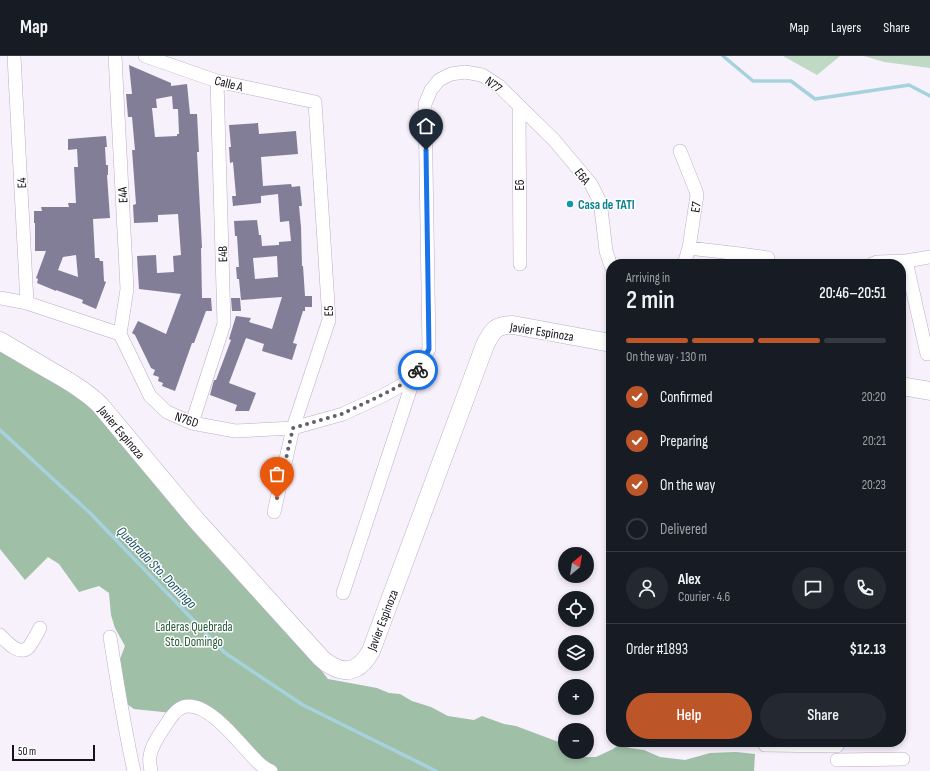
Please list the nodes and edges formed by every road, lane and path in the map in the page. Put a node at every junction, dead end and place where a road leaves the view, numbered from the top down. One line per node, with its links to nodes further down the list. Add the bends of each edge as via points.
1 (115, 56): 18 (street, E4A, via 127,289)
2 (145, 56): 4 (street, Calle A)
3 (14, 59): 17 (street, E4)
4 (217, 81): 5 (street, Calle A); 25 (street, E4B, via 224,324)
5 (315, 102): 26 (street, E5, via 329,320)
6 (519, 106): 11 (street, E6A, via 554,140 590,184 600,202); 15 (street, E6); 22 (street, N77, via 499,86 482,75 465,72 451,74 439,80 425,104 429,349)
7 (680, 152): 8 (street, E7, via 697,195)
8 (689, 248): 12 (street, E7); 13 (street)
9 (930, 257): 14 (street)
10 (768, 258): 13 (street)
11 (609, 259)
12 (686, 259)
13 (739, 259)
14 (906, 261): 21 (street)
15 (520, 264)
16 (0, 298): 17 (street)
17 (27, 303): 18 (street)
18 (120, 334): 25 (street, N76D, via 150,396 167,412)
19 (0, 341): 20 (street, Javier Espinoza, via 90,395 196,520 321,658 332,666 351,670 360,666 371,651 490,335 498,327 513,325)
20 (606, 342)
21 (927, 354)
22 (414, 378): 26 (street, N76D, via 342,414); 28 (street)
23 (906, 387): 24 (street)
24 (930, 391)
25 (192, 422): 26 (street, N76D, via 235,430)
26 (293, 428): 27 (street, E5)
27 (274, 512)
28 (343, 593)
29 (40, 628): 30 (street, via 28,648 23,650 13,648)
30 (0, 635)
31 (110, 637): 35 (street)
32 (836, 747): 34 (street)
33 (903, 759): 34 (street)
34 (837, 766)
35 (134, 771)
36 (150, 771): 37 (street, via 150,756 156,740 171,716 186,706 194,706 214,717 234,735 254,759)
37 (271, 771)

